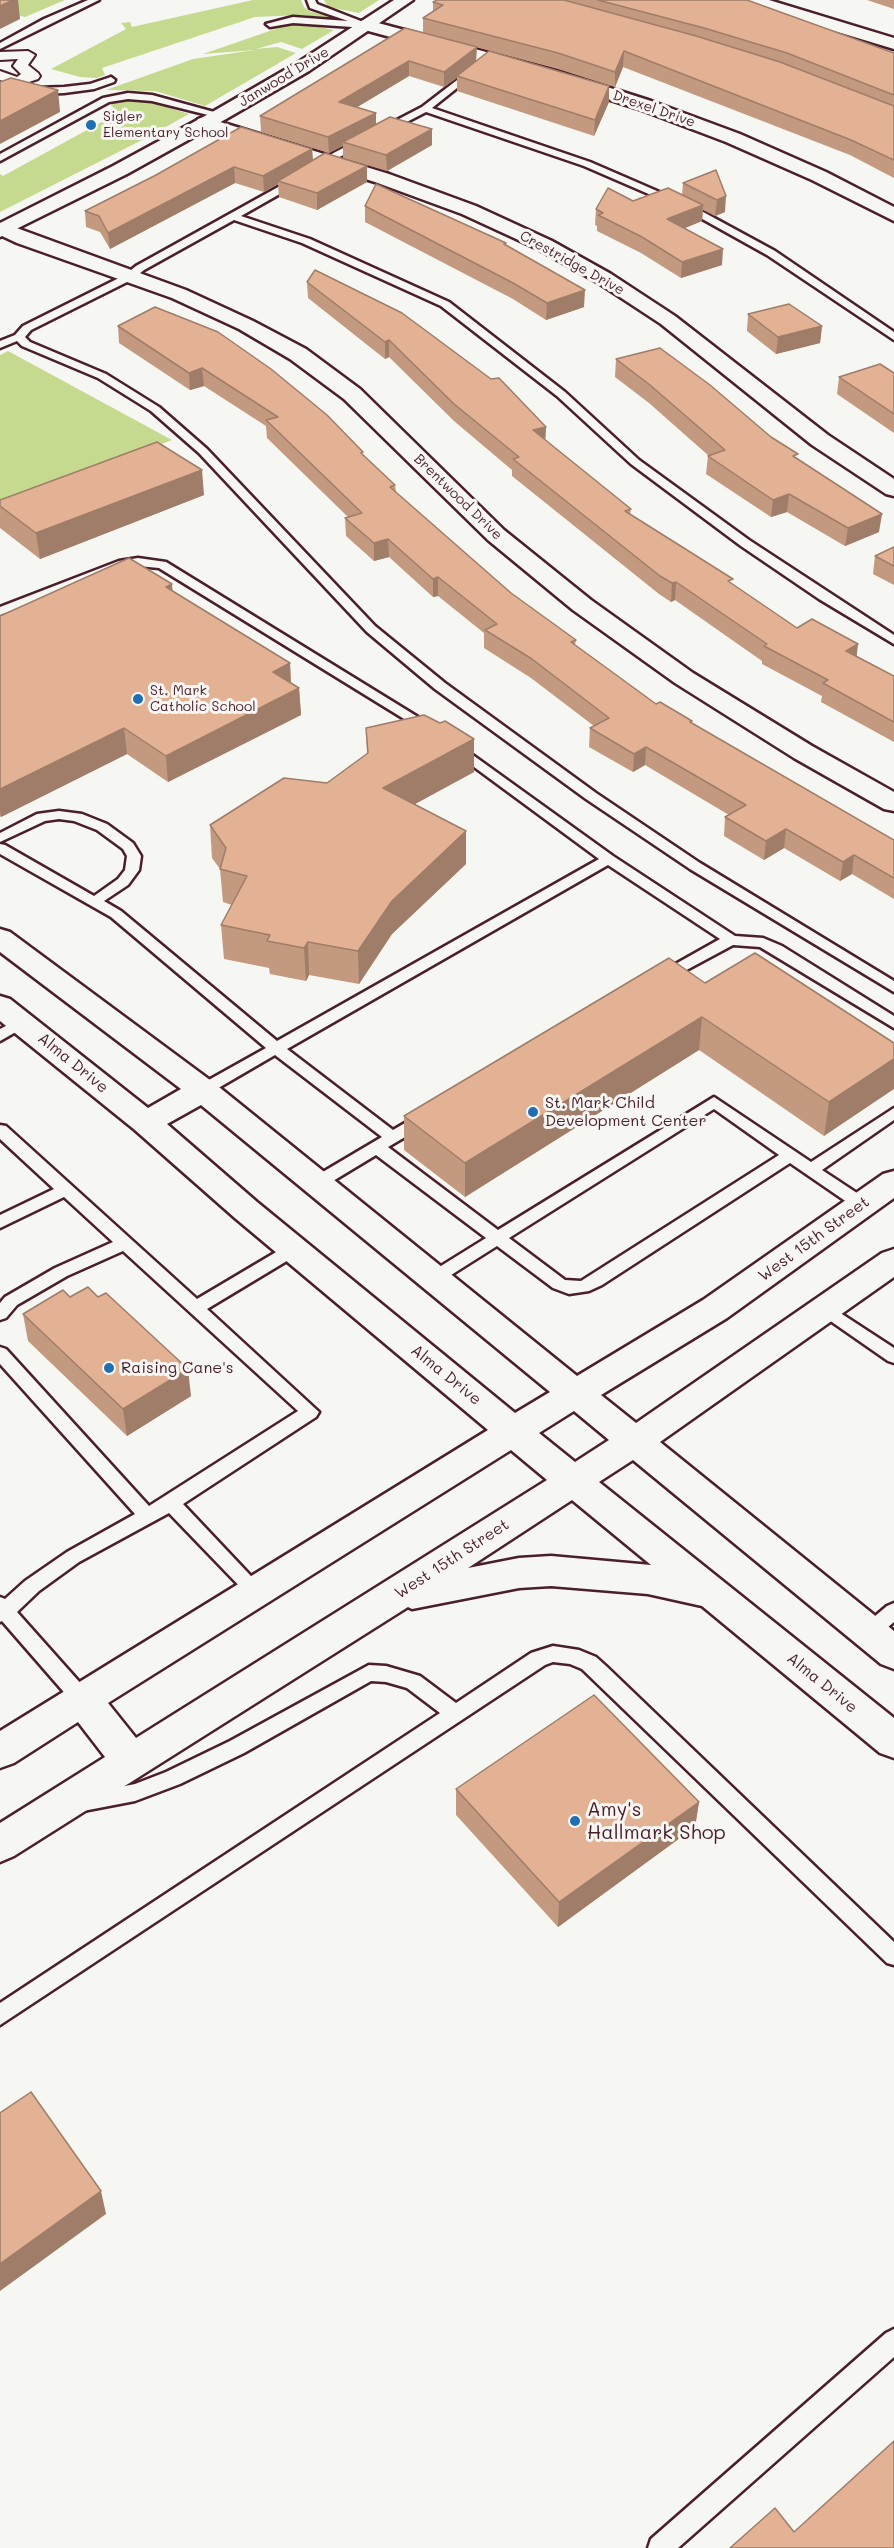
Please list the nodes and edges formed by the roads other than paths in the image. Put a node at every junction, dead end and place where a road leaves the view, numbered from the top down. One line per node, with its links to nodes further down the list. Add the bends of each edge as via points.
1 (95, 0): 8 (lane)
2 (311, 0): 6 (lane, via 313,6)
3 (405, 0): 6 (street, Janwood Drive)
4 (751, 0): 7 (street)
5 (270, 24): 6 (lane, via 293,20)
6 (368, 25): 10 (street, Drexel Drive); 15 (street, Janwood Drive)
7 (894, 44)
8 (0, 46)
9 (0, 56): 11 (street, via 28,55 20,66 33,76 17,82)
10 (489, 59): 14 (lane); 18 (street, Drexel Drive, via 645,105 733,138)
11 (0, 75)
12 (111, 81): 13 (lane, via 91,87 37,91)
13 (0, 84)
14 (425, 109): 17 (lane); 23 (lane, via 588,164 691,209 771,253)
15 (212, 119): 16 (lane, via 152,98 128,96 106,100); 17 (street, Crestridge Drive); 20 (street, Janwood Drive)
16 (0, 158)
17 (325, 161): 19 (lane); 25 (street, Crestridge Drive, via 469,210 604,278 668,320 820,440)
18 (894, 214)
19 (232, 216): 21 (lane); 27 (lane, via 306,241 446,304 561,394 635,462 745,543)
20 (1, 229): 21 (street, Brentwood Drive)
21 (129, 277): 22 (lane, via 27,328); 28 (street, Brentwood Drive, via 179,294 297,354 352,394 496,535 582,606 684,678)
22 (19, 337): 24 (lane); 35 (lane, via 26,344 102,376 154,409 203,452 371,629 440,686 695,866)
23 (894, 337)
24 (0, 345)
25 (894, 489)
26 (0, 611): 31 (lane, via 123,564 162,565 421,722)
27 (894, 640)
28 (894, 803)
29 (0, 838): 32 (lane, via 42,817 59,814 102,827 128,846 134,856 132,870 123,882)
30 (0, 848): 32 (lane)
31 (608, 859): 34 (lane); 39 (lane)
32 (93, 902): 39 (lane, via 116,915)
33 (0, 938): 40 (street)
34 (731, 940): 36 (lane); 38 (lane, via 763,943 777,949)
35 (894, 987)
36 (644, 988)
37 (8, 1021): 43 (street, Alma Drive)
38 (894, 1023)
39 (276, 1048): 40 (lane); 45 (lane)
40 (203, 1090): 43 (street); 50 (street)
41 (894, 1113): 48 (lane)
42 (433, 1114): 45 (lane)
43 (147, 1123): 56 (street, Alma Drive)
44 (0, 1130): 51 (lane)
45 (393, 1138): 46 (lane)
46 (377, 1147): 50 (lane); 54 (lane)
47 (791, 1155): 48 (lane); 54 (lane, via 583,1287 559,1284); 54 (lane, via 714,1102)
48 (811, 1170): 52 (lane)
49 (894, 1182): 52 (street, West 15th Street)
50 (317, 1183): 58 (street)
51 (64, 1190): 53 (lane); 55 (lane)
52 (863, 1205): 64 (street, West 15th Street, via 715,1309)
53 (0, 1222)
54 (499, 1238): 58 (lane)
55 (124, 1244): 59 (lane); 61 (lane, via 61,1272 11,1301)
56 (294, 1249): 59 (lane); 65 (street, Alma Drive)
57 (894, 1261): 60 (street, West 15th Street)
58 (434, 1278): 64 (street)
59 (195, 1308): 68 (lane, via 310,1412)
60 (825, 1308): 63 (lane); 66 (street, West 15th Street)
61 (0, 1314)
62 (0, 1353): 69 (lane)
63 (894, 1357)
64 (575, 1394): 65 (street, West 15th Street); 66 (street)
65 (514, 1431): 67 (street, Alma Drive); 70 (street, West 15th Street)
66 (634, 1442): 67 (street, West 15th Street); 74 (street)
67 (573, 1481): 71 (street, Alma Drive); 72 (street, West 15th Street)
68 (171, 1503): 69 (lane); 70 (lane)
69 (147, 1516): 73 (lane, via 73,1557)
70 (257, 1592): 75 (street, West 15th Street)
71 (712, 1594): 72 (street, via 648,1579 551,1571 477,1580); 77 (street, Alma Drive)
72 (392, 1598): 79 (street, West 15th Street)
73 (2, 1610): 75 (lane)
74 (885, 1632)
75 (83, 1700): 78 (street, West 15th Street); 79 (street)
76 (455, 1714): 80 (lane, via 413,1682 369,1673 173,1778 135,1792); 82 (lane, via 538,1659 552,1654 573,1656 589,1663); 83 (lane)
77 (894, 1741)
78 (0, 1751)
79 (132, 1762): 80 (street, West 15th Street)
80 (59, 1807): 81 (street, West 15th Street)
81 (0, 1844)
82 (894, 1956)
83 (0, 2015)
84 (894, 2341): 85 (lane)
85 (660, 2548)

